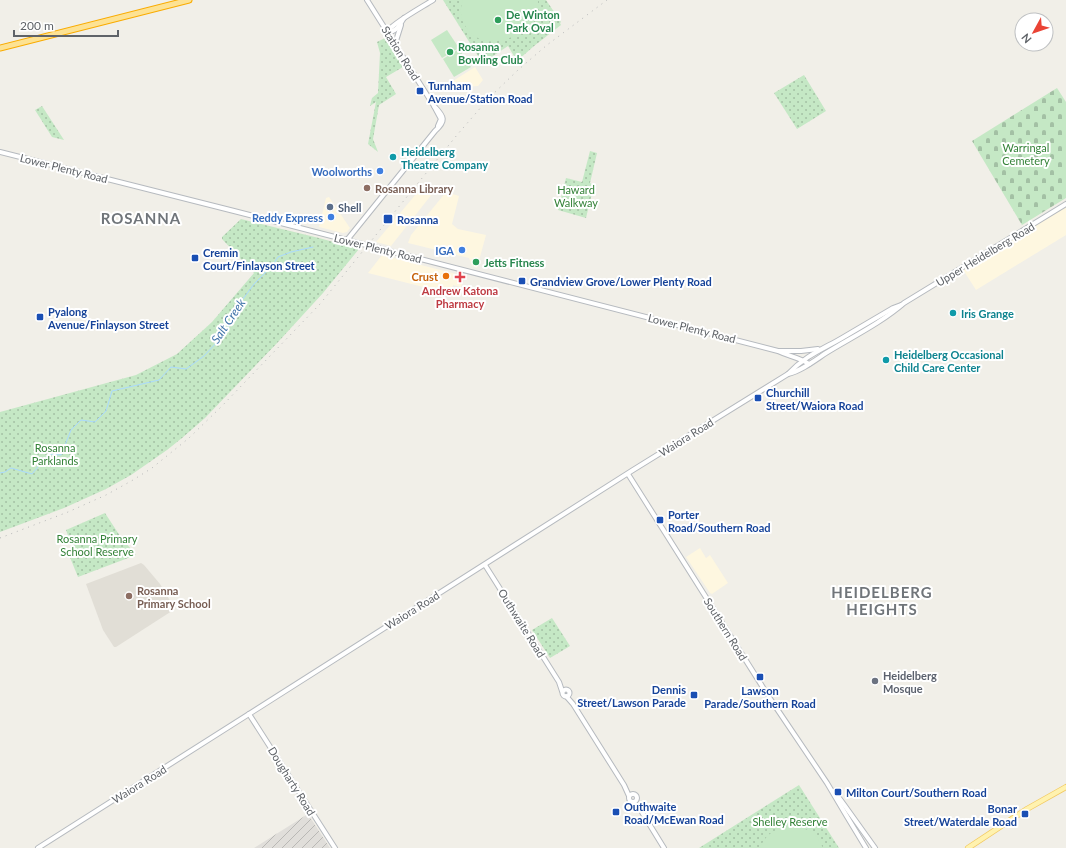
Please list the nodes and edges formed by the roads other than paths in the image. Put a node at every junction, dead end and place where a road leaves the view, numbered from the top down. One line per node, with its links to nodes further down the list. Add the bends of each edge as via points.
1 (189, 0): 8 (highway)
2 (367, 0): 6 (main road, Station Road)
3 (433, 0): 4 (main road)
4 (405, 18): 5 (main road); 6 (main road, via 390,27)
5 (401, 23): 6 (main road, via 393,31); 7 (main road)
6 (387, 32): 7 (main road, Station Road)
7 (395, 44): 11 (main road, Station Road, via 442,122)
8 (0, 48)
9 (0, 152): 11 (main road, Lower Plenty Road)
10 (1066, 204): 12 (main road, Upper Heidelberg Road)
11 (347, 240): 14 (main road, Lower Plenty Road)
12 (904, 303): 13 (main road, Upper Heidelberg Road); 18 (main road, Upper Heidelberg Road)
13 (822, 348): 15 (main road, Lower Plenty Road); 17 (main road, Upper Heidelberg Road)
14 (778, 351): 15 (main road, Lower Plenty Road); 16 (main road, Lower Plenty Road)
15 (795, 351): 17 (main road, via 802,354)
16 (794, 357): 17 (main road, Lower Plenty Road); 19 (main road)
17 (805, 359): 18 (main road); 19 (main road, Waiora Road)
18 (810, 363): 20 (main road, Waiora Road)
19 (794, 368): 20 (main road, Waiora Road)
20 (788, 374): 21 (main road, Waiora Road)
21 (628, 474): 22 (main road, Waiora Road); 24 (main road, Southern Road, via 765,691)
22 (485, 565): 23 (main road, Waiora Road); 26 (main road, Outhwaite Road, via 564,690 569,691 568,695 573,704)
23 (249, 714): 28 (main road, Waiora Road); 29 (main road, Dougharty Road)
24 (827, 783): 31 (main road, Southern Road); 32 (main road, Southern Road)
25 (1066, 787): 33 (main road)
26 (631, 795): 27 (main road, via 636,795); 27 (main road, via 629,800)
27 (635, 801): 30 (main road)
28 (38, 848)
29 (335, 848)
30 (664, 848)
31 (866, 848)
32 (875, 848)
33 (968, 848)

